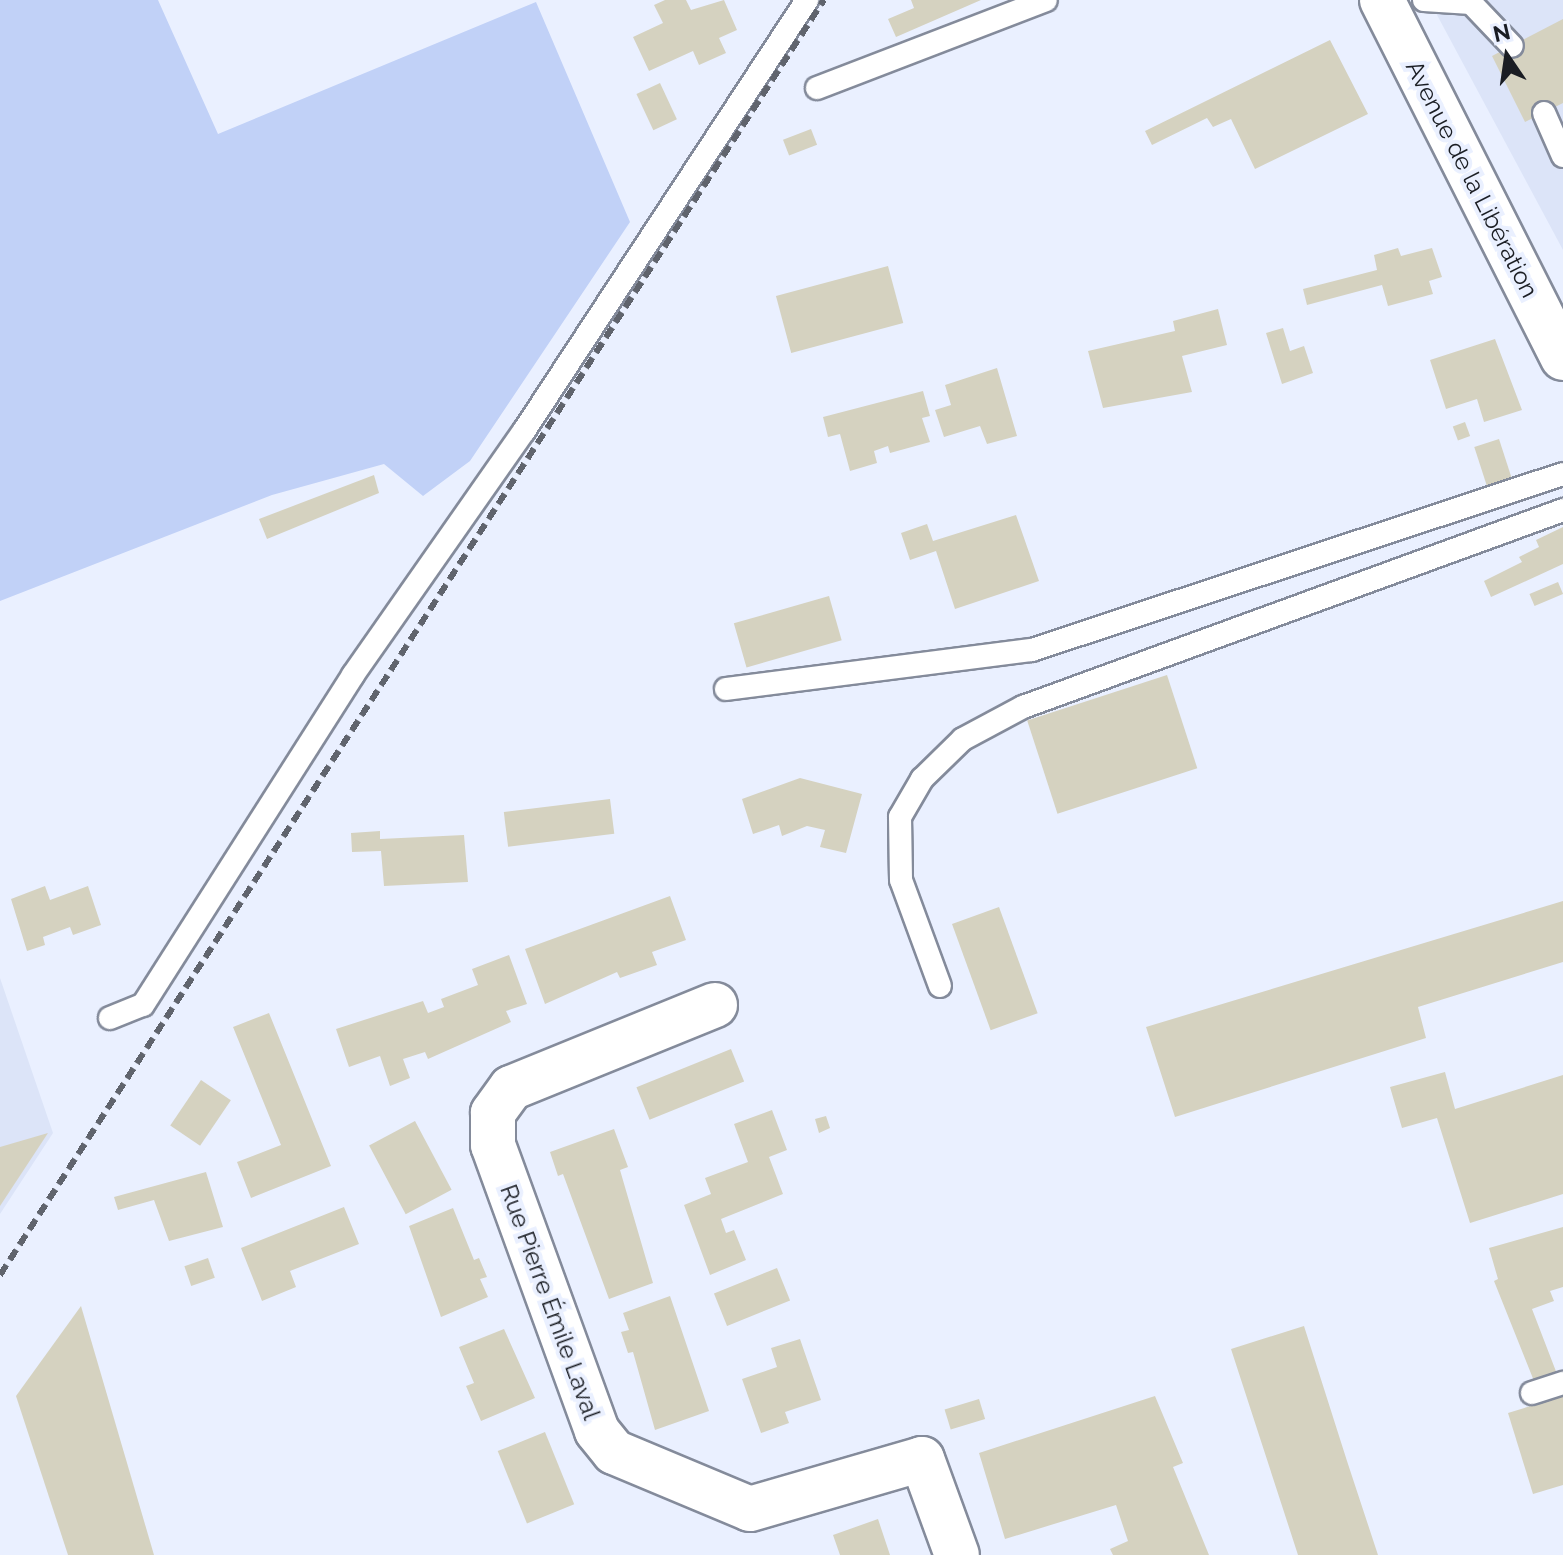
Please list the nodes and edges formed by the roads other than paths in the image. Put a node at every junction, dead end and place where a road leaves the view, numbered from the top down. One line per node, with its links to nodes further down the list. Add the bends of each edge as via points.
1 (807, 0): 16 (lane, via 524,431 353,675 143,1005)
2 (1046, 0): 7 (lane)
3 (1382, 0): 10 (street, Avenue de la Libération)
4 (1427, 0): 5 (lane)
5 (1474, 1): 6 (lane)
6 (1512, 46)
7 (817, 88)
8 (1544, 113): 9 (lane)
9 (1563, 156)
10 (1563, 358)
11 (1563, 474): 13 (lane, via 1032,650)
12 (1563, 510): 14 (lane, via 1038,702 963,739 922,779 900,817 901,880)
13 (726, 689)
14 (940, 986)
15 (715, 1005): 19 (street, Rue Pierre Émile Laval, via 511,1088 493,1113 493,1145 597,1431 614,1452 750,1509 922,1459)
16 (110, 1018)
17 (1563, 1383): 18 (lane)
18 (1532, 1393)
19 (957, 1555)

